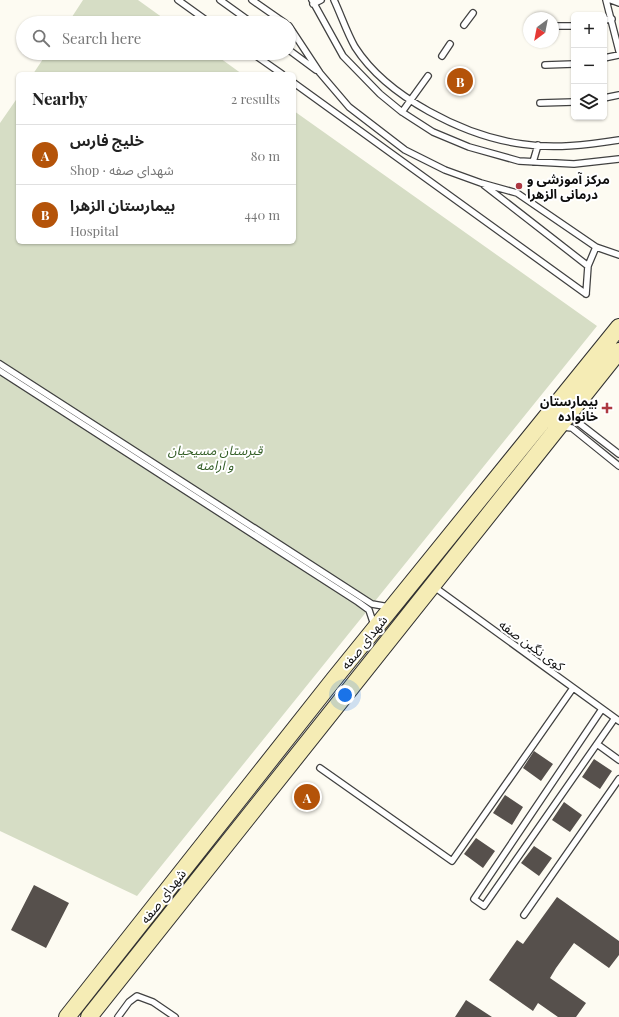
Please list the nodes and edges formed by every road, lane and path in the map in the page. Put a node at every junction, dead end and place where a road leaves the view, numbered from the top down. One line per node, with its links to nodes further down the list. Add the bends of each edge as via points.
1 (178, 0): 11 (lane)
2 (220, 0): 12 (lane)
3 (252, 0): 13 (lane)
4 (321, 0): 8 (lane)
5 (334, 0): 35 (lane, via 355,47 379,76)
6 (606, 0): 14 (lane)
7 (611, 0): 9 (lane)
8 (313, 2): 38 (lane, via 343,56 380,94)
9 (619, 3)
10 (473, 13): 16 (lane)
11 (200, 16)
12 (242, 16)
13 (275, 16)
14 (612, 19): 15 (lane); 21 (lane)
15 (607, 20)
16 (464, 25)
17 (559, 26): 18 (lane)
18 (571, 26)
19 (296, 37): 30 (lane)
20 (450, 44): 24 (lane)
21 (619, 51)
22 (296, 55): 30 (lane)
23 (619, 55): 25 (lane)
24 (442, 56)
25 (607, 57)
26 (262, 60): 29 (lane)
27 (571, 64): 28 (lane)
28 (545, 65)
29 (279, 72)
30 (319, 72): 43 (lane, via 350,107 405,150 445,170)
31 (428, 76): 35 (lane)
32 (296, 84): 46 (lane, via 586,294)
33 (619, 95): 34 (lane)
34 (607, 97)
35 (411, 100): 38 (lane); 40 (lane, via 440,118 471,132 522,144)
36 (571, 102): 37 (lane)
37 (540, 103)
38 (402, 112): 42 (lane, via 433,132 469,147 518,161)
39 (619, 140): 40 (lane, via 576,146)
40 (538, 145): 42 (lane)
41 (619, 159): 42 (lane, via 574,164)
42 (534, 162)
43 (482, 184): 44 (lane, via 516,193); 46 (lane)
44 (596, 247): 45 (lane); 46 (lane)
45 (619, 255)
46 (588, 266)
47 (619, 327): 56 (main road, شهدای صفه)
48 (619, 351): 51 (main road, شهدای صفه)
49 (0, 364): 56 (lane, via 372,604)
50 (0, 371): 57 (lane, via 358,602 369,610)
51 (573, 409): 52 (main road, شهدای صفه); 53 (lane, via 575,420)
52 (557, 429): 54 (lane, via 572,428); 55 (main road, شهدای صفه)
53 (619, 454)
54 (619, 466)
55 (432, 586): 58 (lane, کوی نگین صفه); 63 (main road, شهدای صفه)
56 (393, 607): 57 (main road, شهدای صفه)
57 (374, 630): 61 (main road, شهدای صفه)
58 (573, 688): 59 (lane, کوی نگین صفه); 65 (lane, via 452,861)
59 (602, 709): 60 (lane, کوی نگین صفه); 62 (lane, via 474,900 484,906)
60 (617, 719): 62 (lane)
61 (287, 739): 63 (main road); 68 (main road, شهدای صفه)
62 (597, 744): 64 (lane)
63 (301, 751): 69 (main road, شهدای صفه)
64 (619, 760)
65 (320, 768)
66 (619, 779): 67 (lane)
67 (524, 914)
68 (67, 1017)
69 (89, 1017)
70 (118, 1017): 71 (lane, via 137,996 149,1000)
71 (175, 1017)

